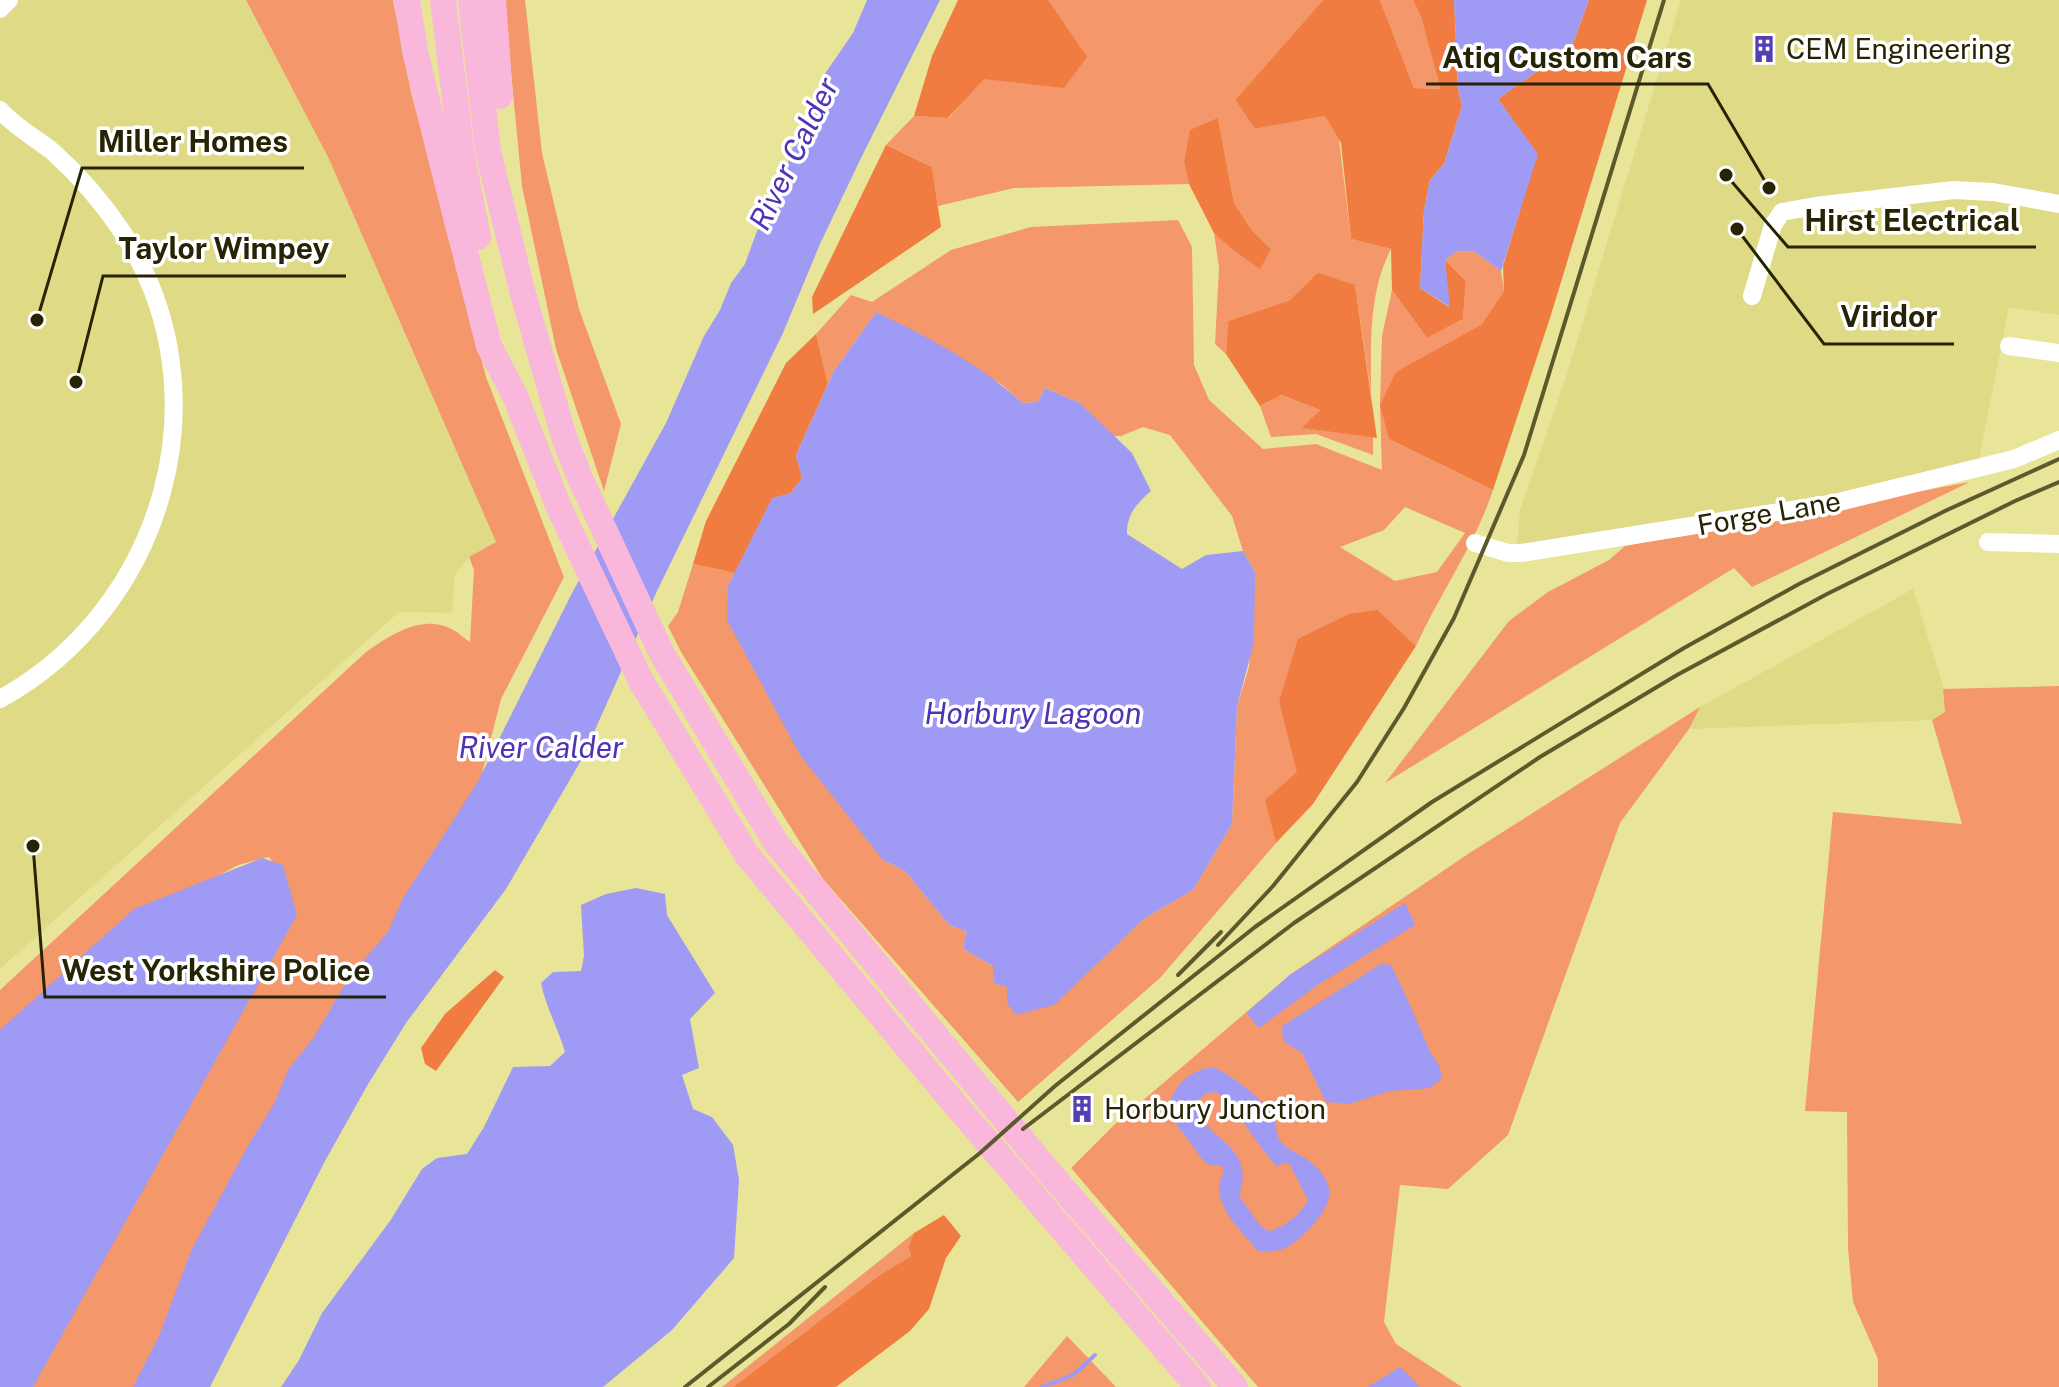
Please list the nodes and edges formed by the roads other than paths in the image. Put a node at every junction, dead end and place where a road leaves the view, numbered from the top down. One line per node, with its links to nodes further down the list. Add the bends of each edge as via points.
1 (9, 0): 6 (street)
2 (407, 0): 13 (highway, via 489,346)
3 (443, 0): 13 (highway, via 462,157)
4 (471, 0): 9 (highway, via 488,151)
5 (493, 0): 9 (highway)
6 (0, 9)
7 (3, 117): 18 (street, via 74,172 124,236 158,308 174,391 168,475 132,569 59,659)
8 (2059, 204): 10 (street, via 1954,190 1782,212 1773,225)
9 (523, 294): 20 (highway, via 580,478 662,654 776,843)
10 (1752, 296)
11 (2009, 346): 12 (street)
12 (2059, 353)
13 (515, 396): 19 (highway, via 560,510 641,681 747,855)
14 (2059, 440): 16 (street, Forge Lane, via 2014,459 1786,512 1521,553)
15 (1988, 542): 17 (street)
16 (1475, 543)
17 (2059, 544)
18 (0, 699)
19 (1198, 1387)
20 (1235, 1387)

